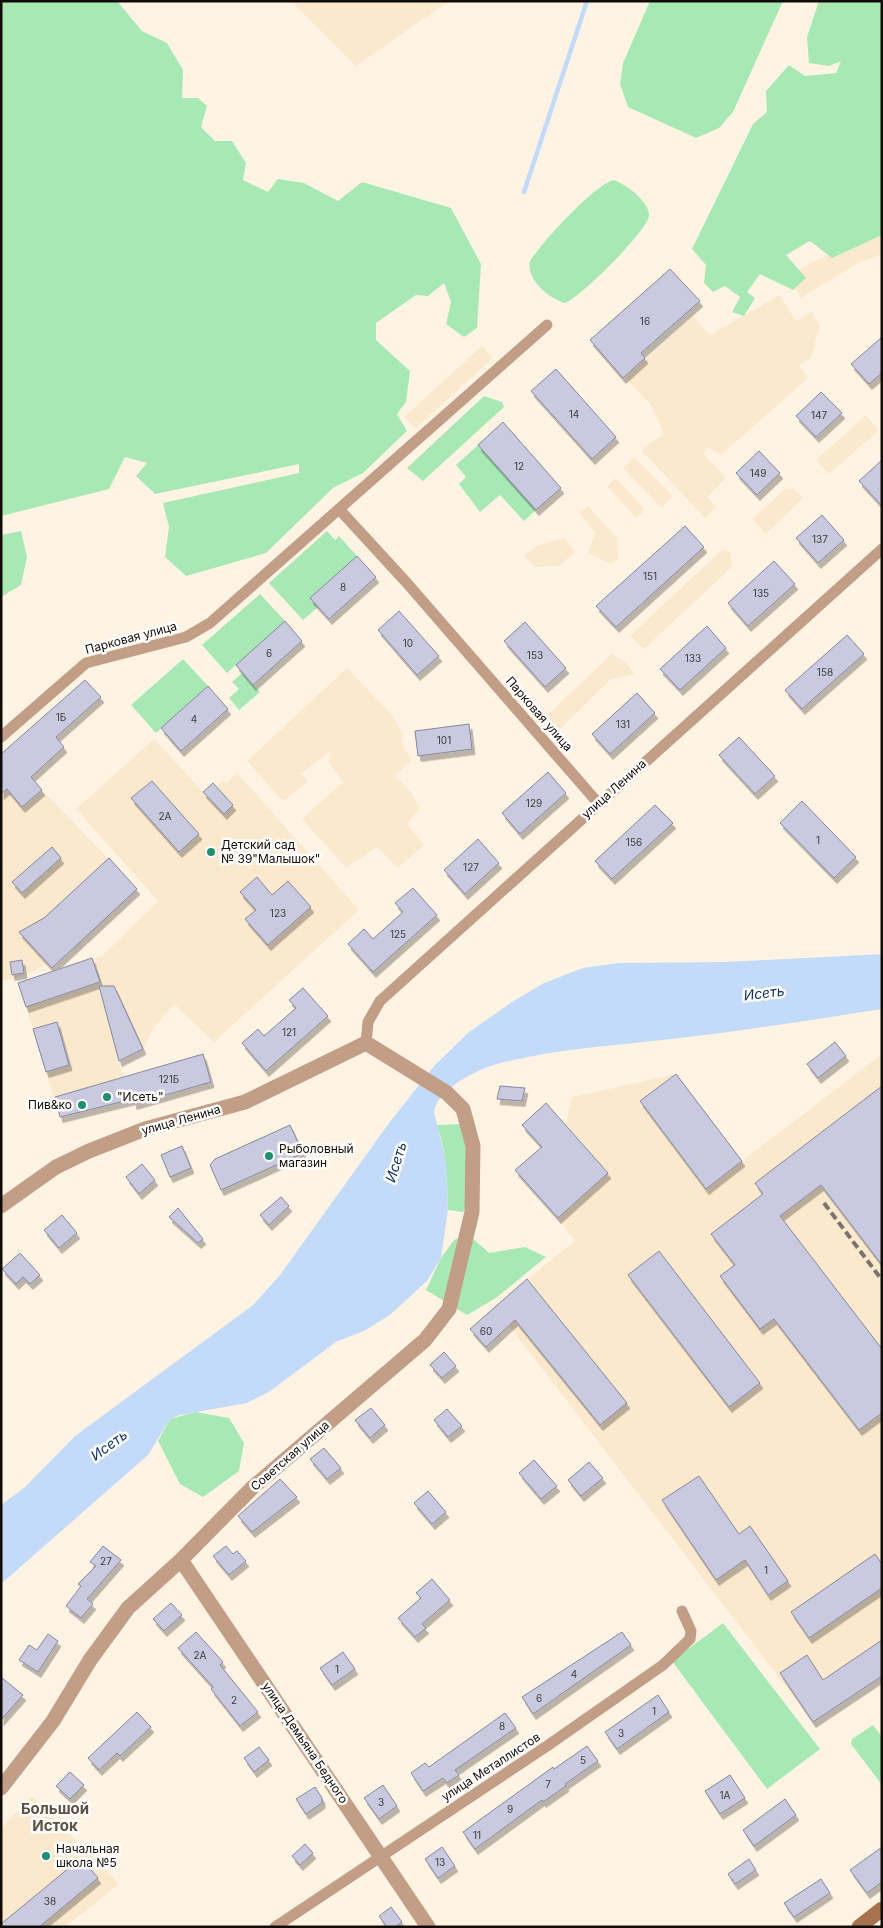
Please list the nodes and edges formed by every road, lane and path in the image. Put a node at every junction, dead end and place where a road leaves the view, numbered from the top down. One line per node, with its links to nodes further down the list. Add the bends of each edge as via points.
1 (546, 326): 2 (street, Парковая улица)
2 (340, 509): 4 (street, Парковая улица, via 210,623 186,637 86,663); 5 (street, Парковая улица)
3 (882, 548): 5 (street, улица Ленина)
4 (1, 737)
5 (598, 803): 6 (street, улица Ленина, via 380,1001 368,1022)
6 (366, 1043): 7 (street, улица Ленина, via 245,1102 145,1129 88,1151 56,1167); 8 (street, Советская улица, via 447,1093 463,1109 473,1146 472,1212 449,1308 425,1340 252,1488)
7 (1, 1206)
8 (181, 1560): 10 (street, Советская улица, via 128,1608 90,1660 53,1721); 11 (street, улица Демьяна Бедного)
9 (682, 1611): 11 (street, улица Металлистов, via 691,1631 690,1639 663,1665)
10 (1, 1788)
11 (380, 1856): 13 (street, улица Металлистов); 14 (street, улица Демьяна Бедного)
12 (882, 1910): 15 (main road)
13 (275, 1927)
14 (428, 1927)
15 (859, 1927)

